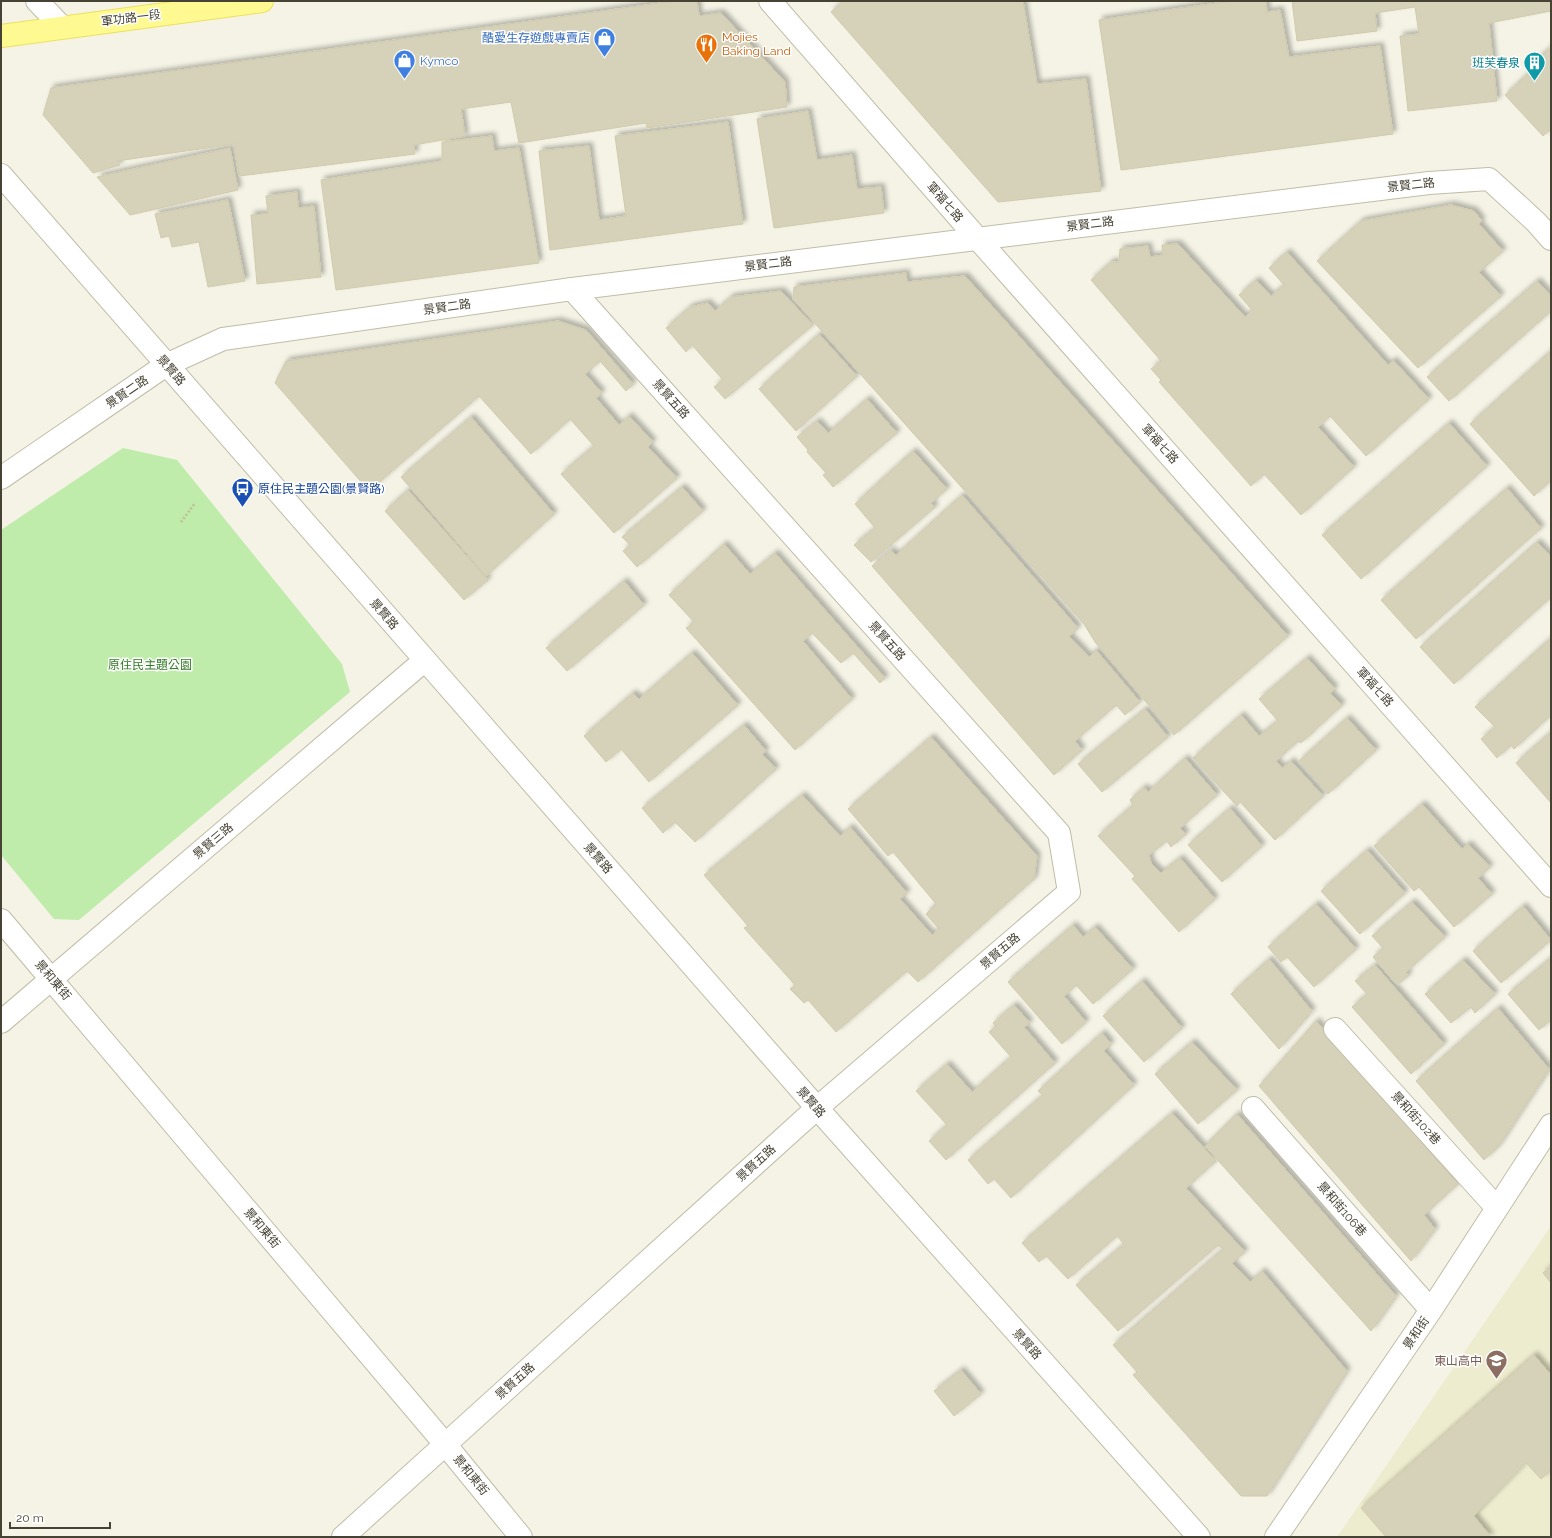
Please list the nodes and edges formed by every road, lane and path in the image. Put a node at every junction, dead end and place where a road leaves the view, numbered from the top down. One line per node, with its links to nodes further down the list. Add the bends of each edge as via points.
1 (37, 1): 4 (street)
2 (262, 1): 4 (main road, 軍功路一段)
3 (770, 1): 7 (street, 軍福七路)
4 (62, 27): 5 (main road, 軍功路一段)
5 (1, 36)
6 (4, 185): 10 (street, 景賢路)
7 (977, 238): 8 (street, 景賢二路, via 1429,182 1489,179); 9 (street, 景賢二路); 15 (street, 軍福七路)
8 (1551, 239)
9 (572, 289): 10 (street, 景賢二路, via 223,339); 20 (street, 景賢五路, via 1059,833 1069,892)
10 (166, 365): 11 (street, 景賢二路); 14 (street, 景賢路)
11 (1, 478)
12 (195, 503): 13 (path)
13 (182, 522)
14 (425, 660): 17 (street, 景賢三路); 20 (street, 景賢路)
15 (1551, 886)
16 (1, 920): 17 (street, 景和東街)
17 (51, 979): 18 (street, 景賢三路); 25 (street, 景和東街)
18 (1, 1022)
19 (1335, 1028): 23 (street, 景和街102巷)
20 (817, 1108): 25 (street, 景賢五路); 28 (street, 景賢路)
21 (1253, 1108): 24 (street, 景和街106巷)
22 (1551, 1125): 23 (street, 景和街)
23 (1497, 1208): 24 (street, 景和街)
24 (1432, 1310): 29 (street, 景和街)
25 (445, 1444): 26 (street, 景賢五路); 27 (street, 景和東街)
26 (343, 1537)
27 (522, 1537)
28 (1199, 1537)
29 (1276, 1537)

